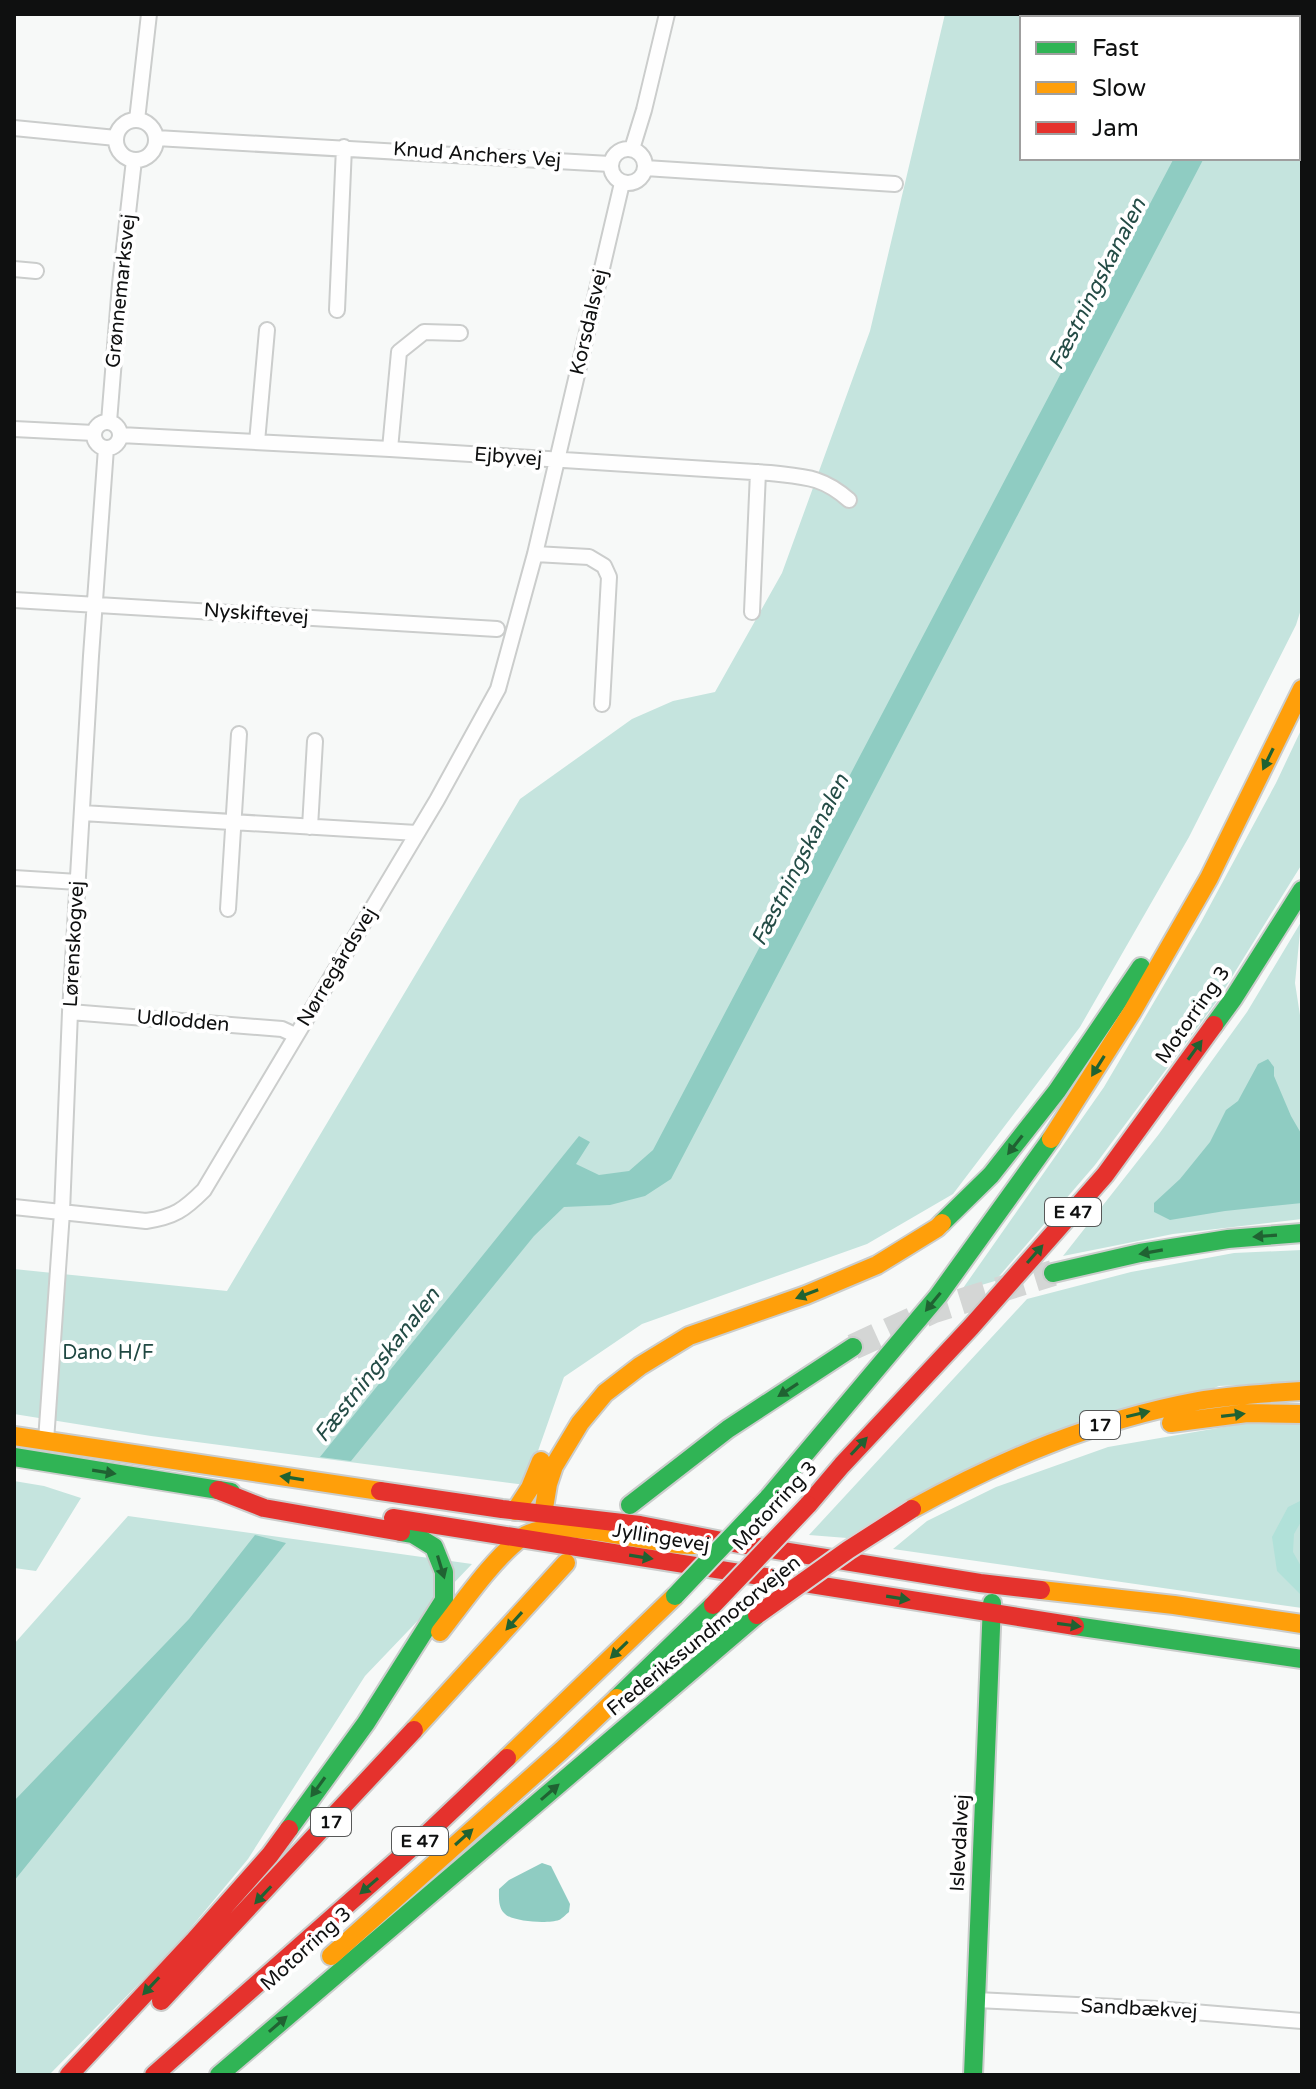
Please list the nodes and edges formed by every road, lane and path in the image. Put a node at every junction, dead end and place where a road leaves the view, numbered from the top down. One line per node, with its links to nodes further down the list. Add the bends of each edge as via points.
1 (149, 14): 3 (street)
2 (667, 14): 8 (street)
3 (137, 120): 5 (street, via 123,125); 6 (street)
4 (14, 128): 5 (street)
5 (116, 138): 9 (street, via 121,153)
6 (156, 138): 7 (street, Knud Anchers Vej); 9 (street, via 148,156)
7 (344, 147): 10 (street, Knud Anchers Vej); 16 (street)
8 (632, 149): 10 (street, via 618,151); 11 (street, via 642,156)
9 (134, 160): 19 (street, Grønnemarksvej)
10 (610, 164): 12 (street, via 612,175)
11 (645, 168): 12 (street, via 634,182); 13 (street)
12 (622, 183): 26 (street, Korsdalsvej)
13 (895, 184)
14 (14, 269): 15 (street)
15 (36, 271)
16 (337, 310)
17 (267, 330): 23 (street)
18 (460, 333): 25 (street, via 424,332 399,352)
19 (109, 422): 21 (street); 22 (street)
20 (14, 429): 21 (street)
21 (94, 433): 24 (street)
22 (120, 435): 23 (street, Ejbyvej); 24 (street)
23 (257, 442): 25 (street, Ejbyvej)
24 (106, 448): 31 (street, Lørenskogvej)
25 (390, 449): 26 (street, Ejbyvej)
26 (557, 461): 27 (street, Ejbyvej); 29 (street, Nørregårdsvej)
27 (758, 472): 28 (street, Ejbyvej, via 810,477); 32 (street)
28 (849, 500)
29 (535, 554): 35 (street, via 589,557 604,566 609,577); 41 (street, Nørregårdsvej, via 498,689)
30 (14, 600): 31 (street, Nyskiftevej)
31 (95, 604): 33 (street, Nyskiftevej); 38 (street, Lørenskogvej)
32 (752, 612)
33 (497, 629)
34 (1302, 689): 43 (main road, E 47, one-way to 43)
35 (602, 704)
36 (239, 734): 39 (street)
37 (315, 741): 40 (street)
38 (82, 813): 39 (street); 44 (street, Lørenskogvej)
39 (234, 822): 40 (street); 46 (street)
40 (310, 827): 41 (street)
41 (417, 833): 48 (street, Nørregårdsvej)
42 (14, 878): 44 (street)
43 (1209, 878): 53 (main road, one-way to 53, via 1057,1091 991,1175 937,1228 877,1265); 77 (main road, Motorring 3 / E 47, one-way to 77, bridge, via 1051,1139 938,1296 768,1498 675,1596 426,1835)
44 (78, 882): 47 (street, Lørenskogvej)
45 (1302, 890): 78 (main road, Motorring 3 / E 47, one-way to 45, bridge, via 562,1750 808,1505 1105,1175 1233,999)
46 (228, 909)
47 (70, 1012): 48 (street, Udlodden, via 282,1029); 50 (street, Lørenskogvej)
48 (295, 1035): 50 (street, Nørregårdsvej, via 204,1190 186,1208 146,1221)
49 (14, 1207): 50 (street, Nørregårdsvej)
50 (62, 1212): 58 (street, Lørenskogvej)
51 (1302, 1233): 52 (main road, one-way to 52, via 1140,1253)
52 (1053, 1273)
53 (689, 1336): 63 (main road, via 669,1337 631,1357 574,1405 553,1434); 64 (main road, via 605,1393 580,1423 554,1466)
54 (853, 1347): 62 (main road, one-way to 62, via 728,1429)
55 (1302, 1391): 60 (main road, Frederikssundmotorvejen / 17, one-way to 55, via 1019,1454 1130,1416 1232,1395)
56 (1302, 1414): 60 (main road, one-way to 56, via 1106,1437 1177,1422 1247,1413)
57 (14, 1436): 58 (main road)
58 (46, 1441): 63 (main road, one-way to 58)
59 (14, 1457): 61 (main road, Jyllingevej, one-way to 61)
60 (967, 1479): 79 (main road, Frederikssundmotorvejen / 17, one-way to 60, bridge, via 757,1615 848,1550)
61 (218, 1490): 65 (main road, Jyllingevej); 72 (main road, one-way to 72, via 264,1508 413,1534 434,1547 444,1572 444,1600)
62 (630, 1505)
63 (515, 1511): 64 (main road)
64 (546, 1521): 65 (main road); 66 (main road); 67 (main road, Jyllingevej, via 690,1545 722,1541)
65 (521, 1538): 66 (main road, Jyllingevej); 72 (main road)
66 (565, 1554): 68 (main road, Jyllingevej, one-way to 68); 76 (main road, 17, one-way to 76, via 256,1902)
67 (992, 1585): 68 (main road, Islevdalvej); 69 (main road, Jyllingevej)
68 (992, 1614): 69 (main road, via 1005,1600 1123,1614); 71 (main road, Jyllingevej, one-way to 71); 73 (main road, Islevdalvej)
69 (1256, 1618): 70 (main road, Jyllingevej)
70 (1302, 1624)
71 (1302, 1659)
72 (366, 1723): 75 (main road, one-way to 75, via 270,1855)
73 (976, 2000): 74 (street, Sandbækvej); 80 (main road, Islevdalvej)
74 (1302, 2021)
75 (69, 2075)
76 (88, 2075)
77 (154, 2075)
78 (197, 2075)
79 (219, 2075)
80 (973, 2075)

